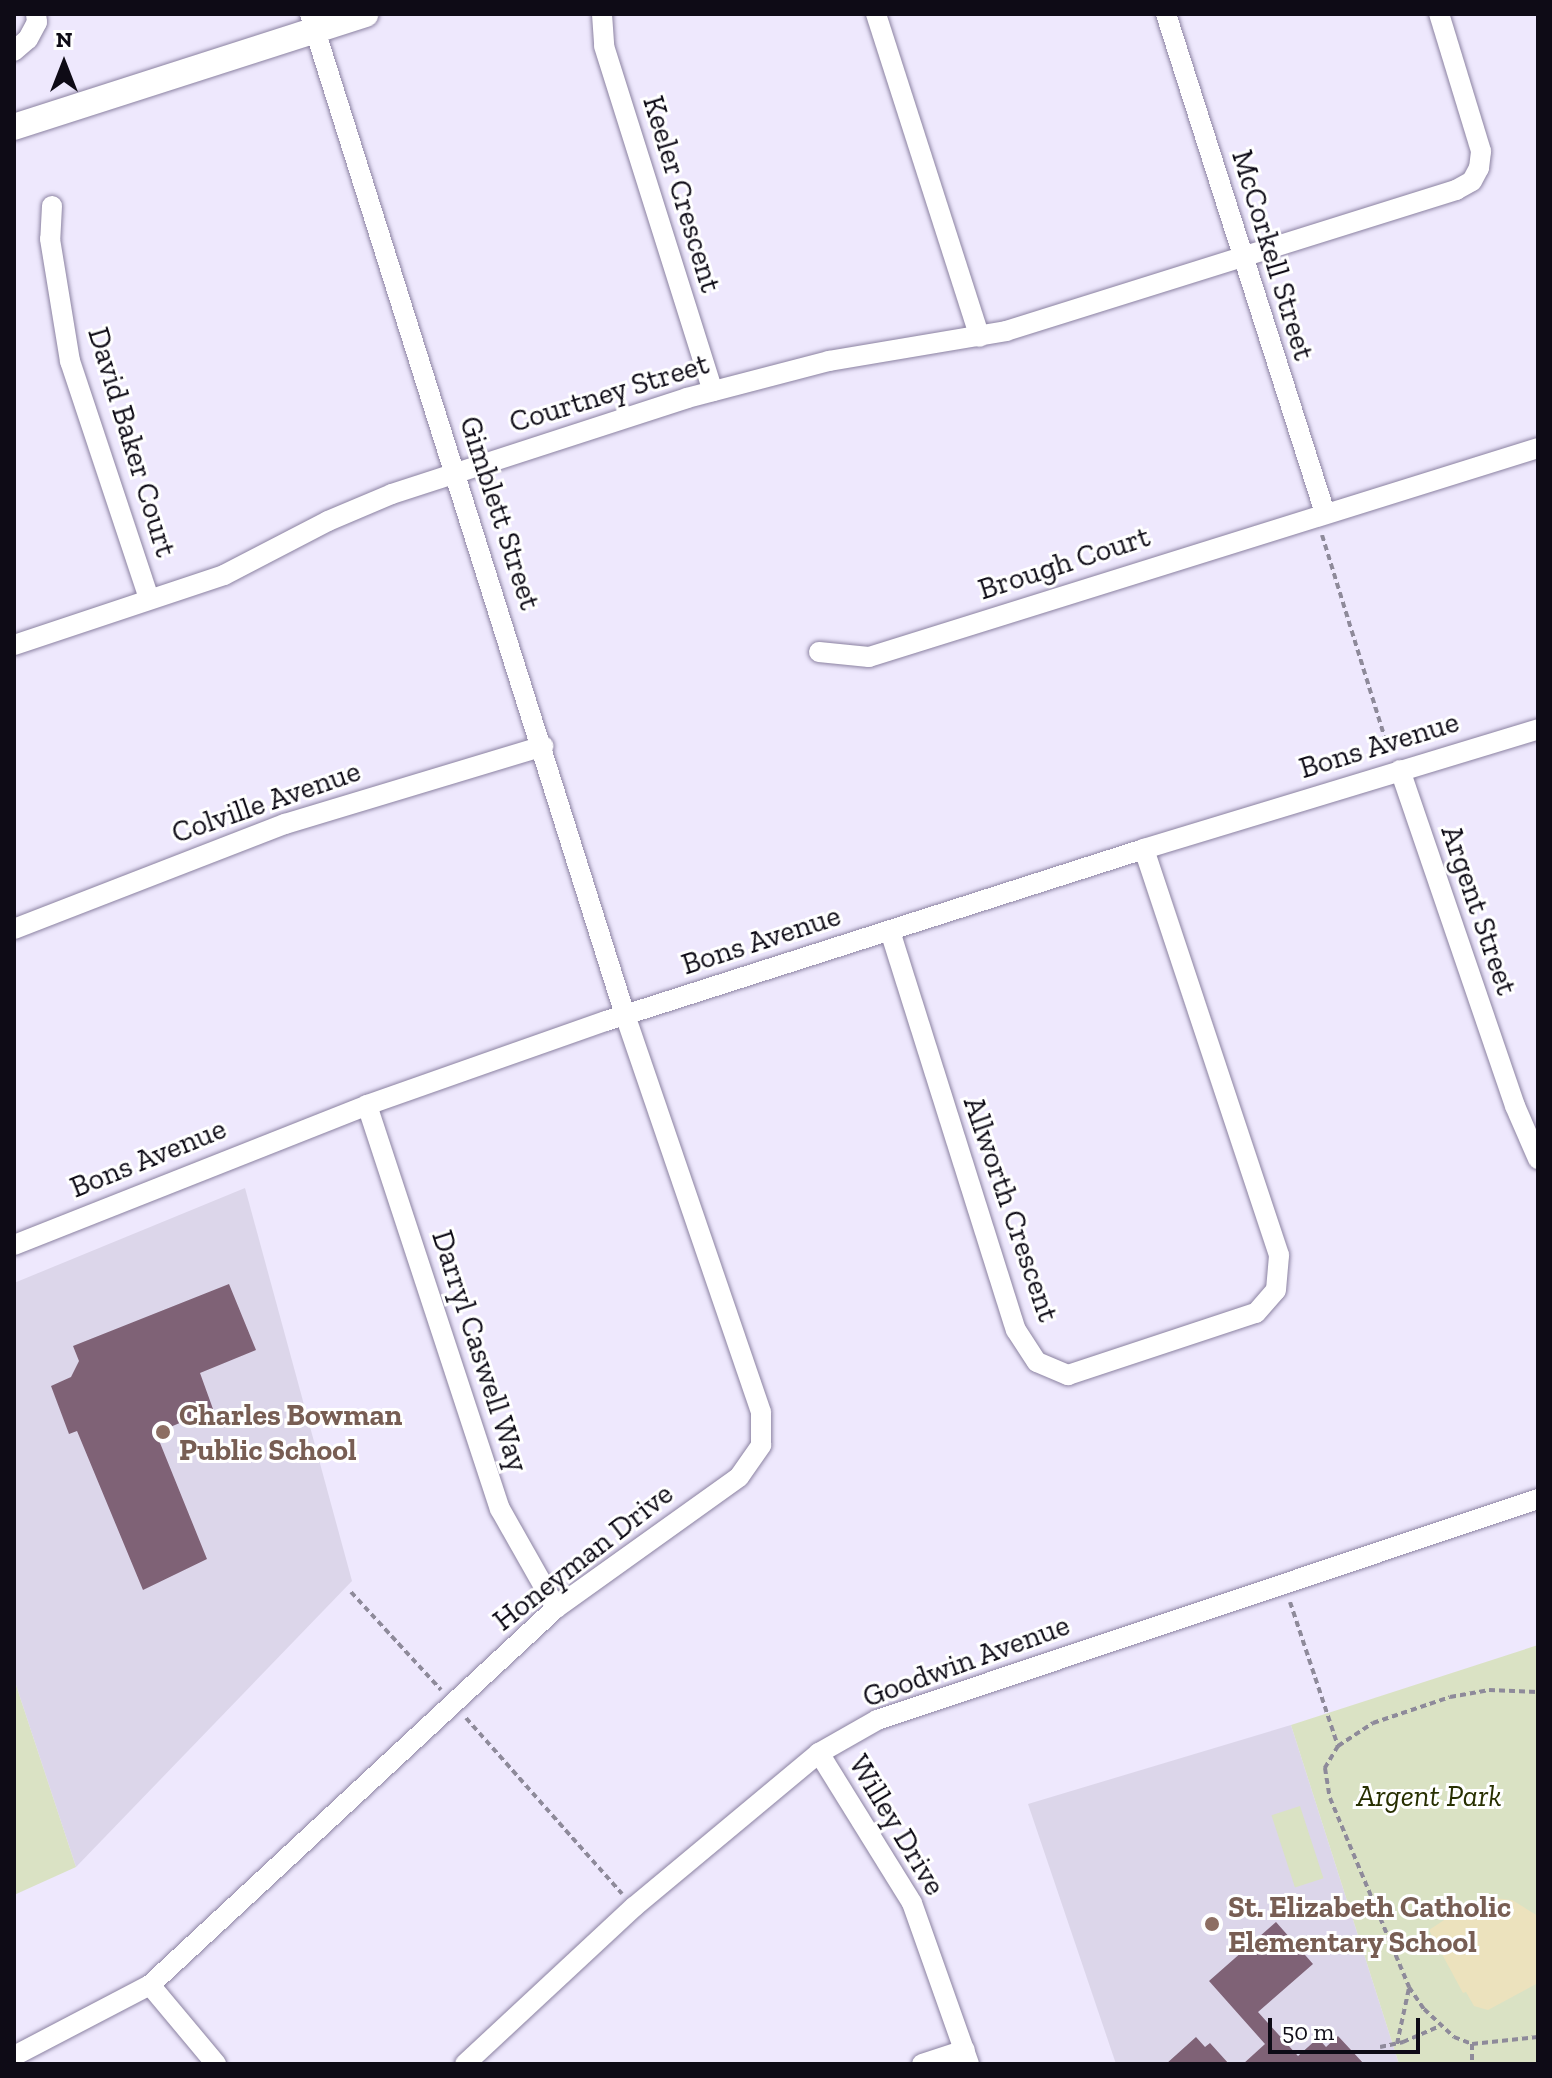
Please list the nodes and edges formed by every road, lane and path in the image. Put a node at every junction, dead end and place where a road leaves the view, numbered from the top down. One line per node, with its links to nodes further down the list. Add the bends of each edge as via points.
1 (36, 14): 8 (street, via 28,39)
2 (365, 14): 7 (street)
3 (602, 14): 13 (street, Keeler Crescent, via 604,46)
4 (876, 14): 12 (street)
5 (1166, 14): 11 (street, McCorkell Street)
6 (1439, 14): 11 (street, Courtney Street, via 1481,151 1472,181)
7 (313, 22): 9 (street); 15 (street, Gimblett Street)
8 (14, 51)
9 (14, 127)
10 (52, 206): 17 (street, David Baker Court, via 50,239 70,361)
11 (1242, 259): 12 (street, Courtney Street); 16 (street, McCorkell Street)
12 (980, 337): 13 (street, Courtney Street, via 829,361)
13 (713, 391): 15 (street, Courtney Street)
14 (1538, 448): 16 (street, Brough Court)
15 (455, 473): 17 (street, Courtney Street, via 357,507 224,575); 22 (street, Gimblett Street)
16 (1325, 513): 19 (street, Brough Court, via 869,657); 21 (path, via 1322,535)
17 (149, 599): 18 (street, Courtney Street)
18 (14, 645)
19 (819, 652)
20 (1538, 729): 23 (street, Bons Avenue)
21 (1385, 739)
22 (543, 746): 25 (street, Colville Avenue, via 285,824); 27 (street, Gimblett Street)
23 (1400, 770): 24 (street, Bons Avenue); 29 (street, Argent Street)
24 (1144, 849): 26 (street, Bons Avenue); 26 (street, Allworth Crescent, via 1279,1255 1276,1290 1256,1313 1068,1375 1037,1362 1016,1330)
25 (14, 929)
26 (890, 931): 27 (street, Bons Avenue)
27 (625, 1015): 28 (street, Bons Avenue); 34 (street, Honeyman Drive, via 761,1412 761,1445 739,1477)
28 (367, 1105): 30 (street, Bons Avenue); 34 (street, Darryl Caswell Way, via 500,1509)
29 (1538, 1159)
30 (14, 1245)
31 (1538, 1499): 38 (street, Goodwin Avenue, via 877,1720)
32 (351, 1592): 36 (path)
33 (1288, 1595): 37 (path)
34 (556, 1608): 36 (street, Honeyman Drive)
35 (1538, 1692): 37 (path, via 1489,1690 1450,1697 1373,1723)
36 (453, 1703): 39 (path); 40 (street, Honeyman Drive)
37 (1338, 1746): 41 (path, via 1325,1768 1330,1798)
38 (819, 1753): 39 (street, Goodwin Avenue); 48 (street, Willey Drive, via 912,1903)
39 (634, 1907): 50 (street, Goodwin Avenue)
40 (150, 1985): 47 (street, Honeyman Drive); 49 (street)
41 (1409, 1987): 42 (path); 44 (path)
42 (1440, 2026): 44 (path); 45 (path)
43 (1538, 2037): 45 (path)
44 (1397, 2044): 46 (path)
45 (1472, 2044): 52 (path)
46 (1380, 2047)
47 (14, 2056)
48 (967, 2057): 51 (street)
49 (216, 2064)
50 (465, 2064)
51 (922, 2064)
52 (1472, 2064)

